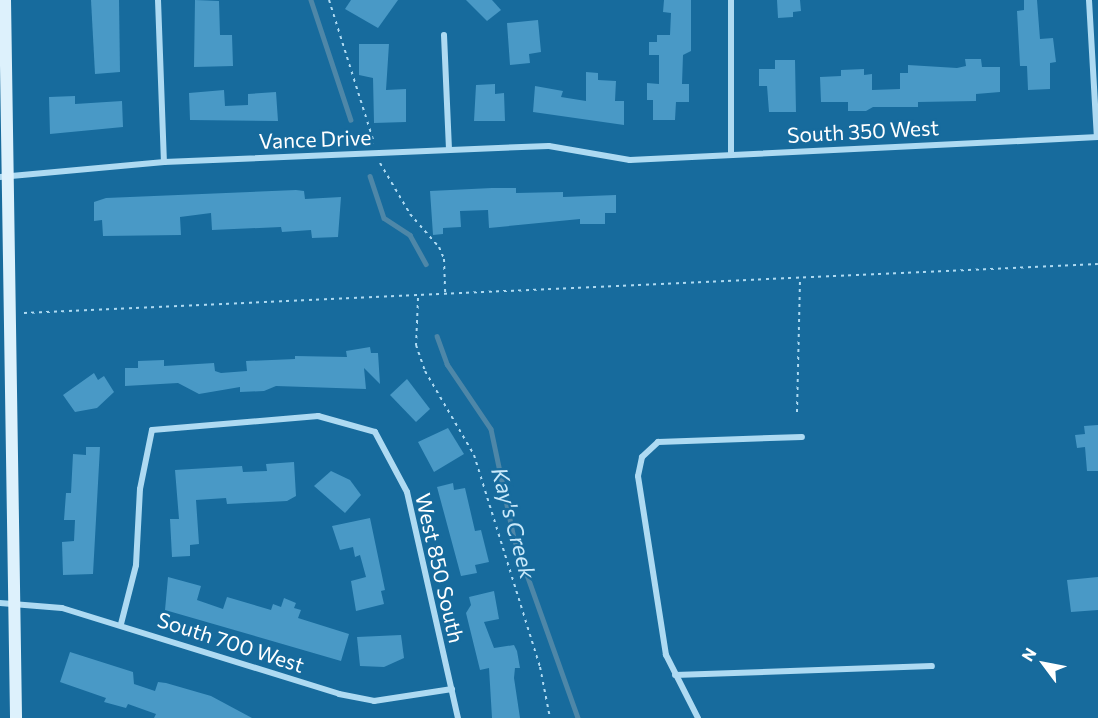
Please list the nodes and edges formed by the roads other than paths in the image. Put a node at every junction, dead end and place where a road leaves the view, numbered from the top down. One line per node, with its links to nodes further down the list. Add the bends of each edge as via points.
1 (4, 0): 11 (main road)
2 (159, 0): 10 (street)
3 (731, 0): 8 (street)
4 (1089, 0): 6 (street)
5 (444, 35): 7 (street)
6 (1097, 137): 8 (street, South 350 West)
7 (449, 149): 9 (street, Vance Drive, via 549,146); 10 (street, Vance Drive)
8 (731, 154): 9 (street, South 350 West)
9 (630, 160)
10 (164, 162): 11 (street, Vance Drive)
11 (4, 177): 14 (main road)
12 (802, 437): 17 (street, via 658,442 642,458 638,476 666,655)
13 (0, 603): 14 (street, South 700 West)
14 (16, 604): 15 (street, South 700 West, via 62,608); 19 (main road)
15 (120, 624): 18 (street, South 700 West, via 339,694 374,701); 18 (street, West 850 South, via 136,565 140,489 152,430 318,416 375,432 407,492)
16 (932, 666): 17 (street)
17 (675, 675): 21 (street)
18 (452, 688): 20 (street, West 850 South)
19 (16, 718)
20 (458, 718)
21 (698, 718)

